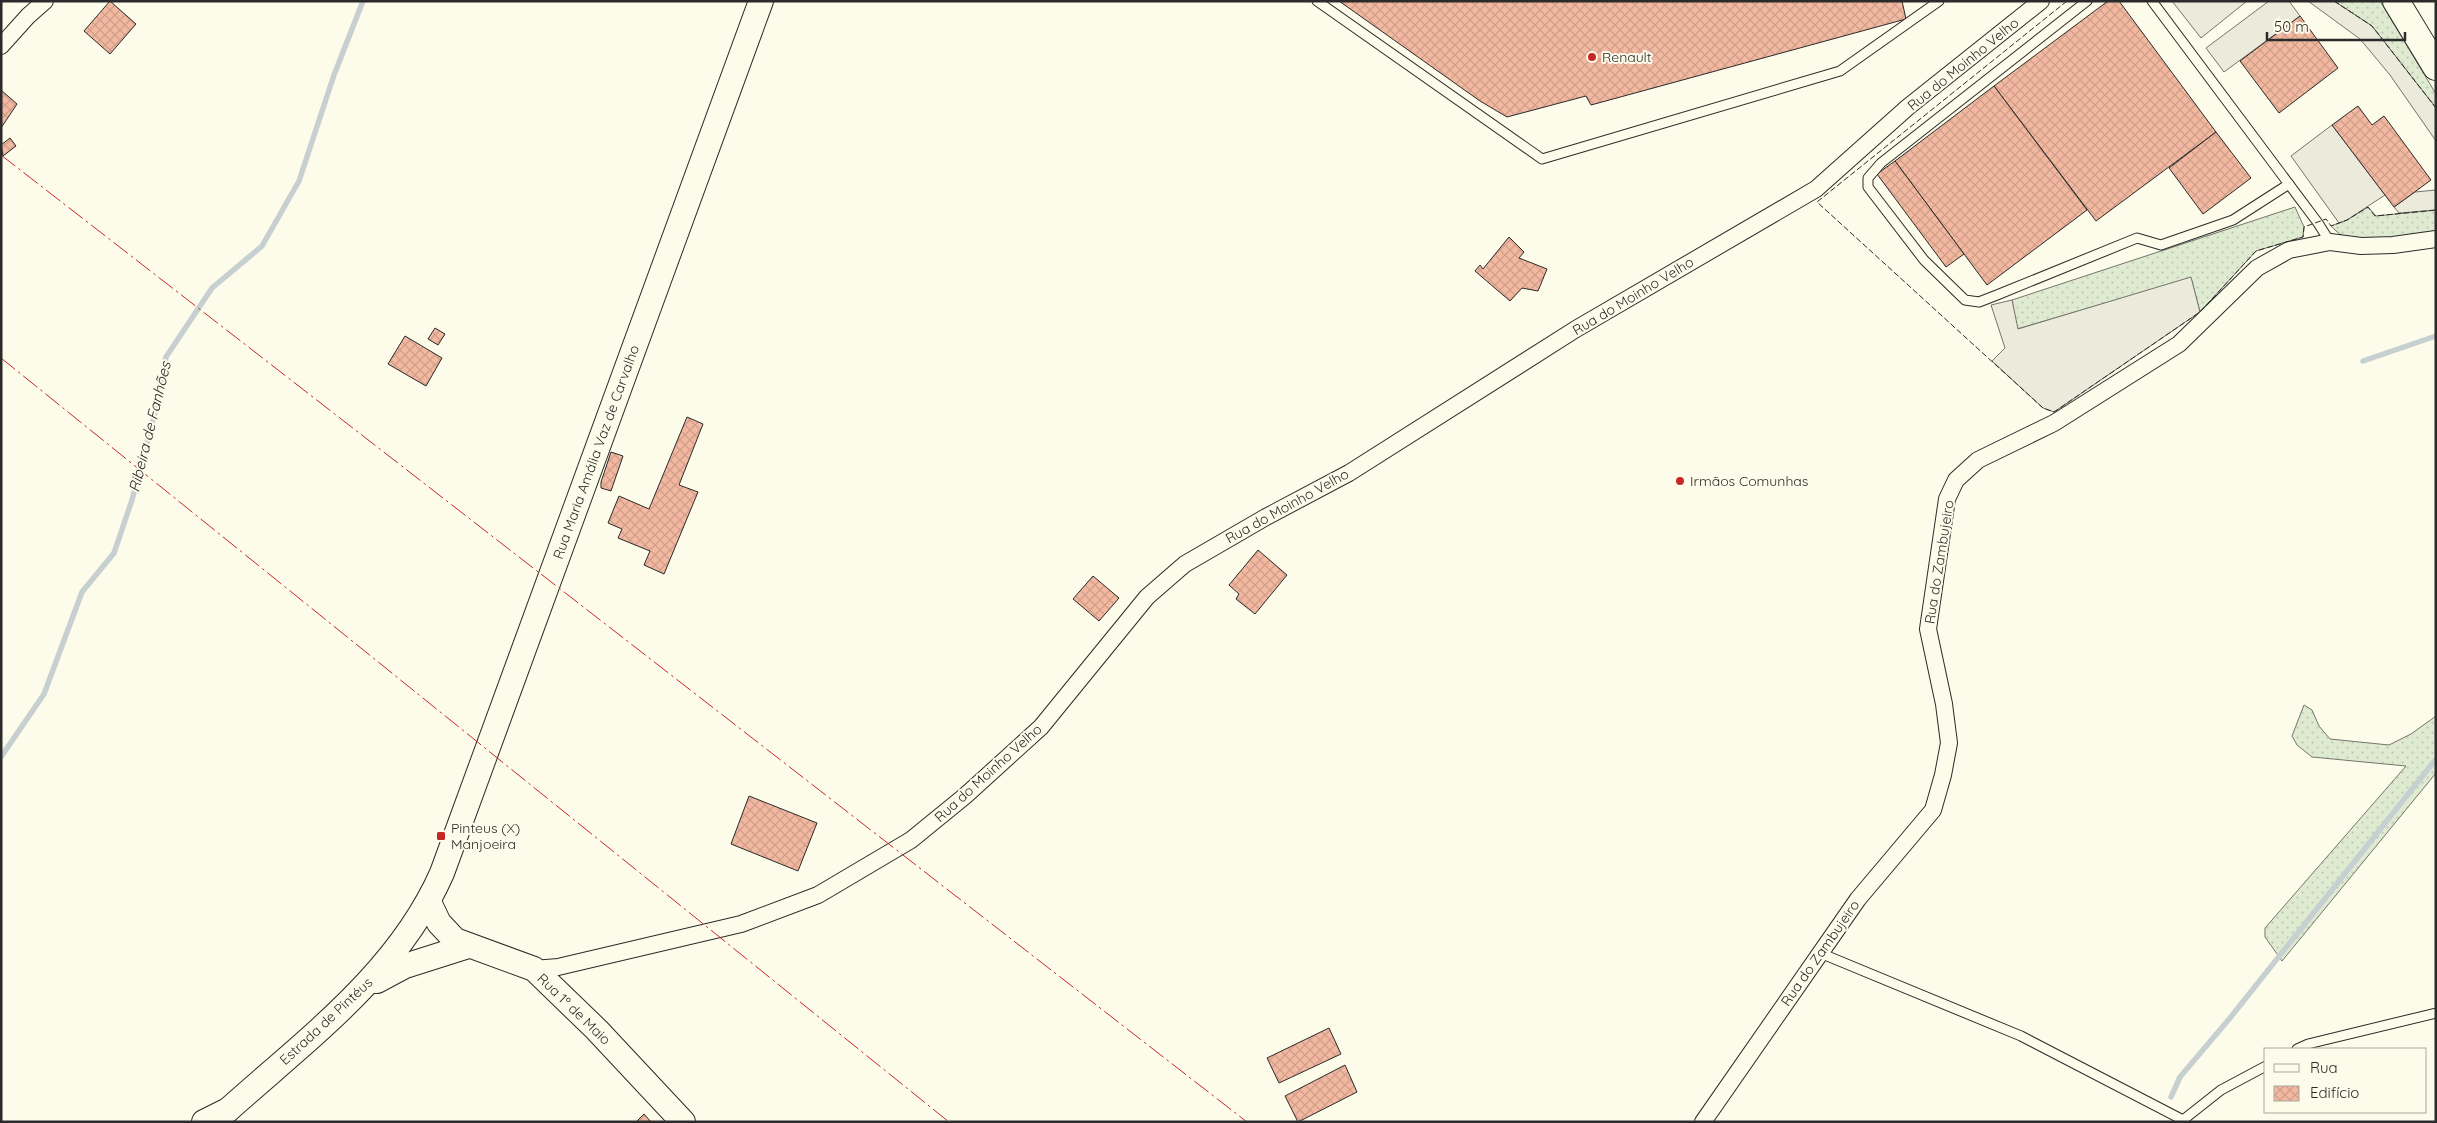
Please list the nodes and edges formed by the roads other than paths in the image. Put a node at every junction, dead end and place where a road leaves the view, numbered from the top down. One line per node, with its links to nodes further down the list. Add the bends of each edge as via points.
1 (45, 1): 9 (street)
2 (761, 1): 14 (street, Rua Maria Amália Vaz de Carvalho, via 442,874)
3 (1317, 1): 4 (lane, via 1542,159 1840,71)
4 (1939, 1)
5 (2041, 1): 17 (street, Rua do Moinho Velho, via 1908,108 1816,190 1576,329 1349,473 1185,564 1147,597 1041,727 911,840 818,895 741,924 558,967)
6 (2087, 1): 11 (lane, via 1881,164 1868,178 1868,187 1924,260 1965,300 1980,302 2137,238 2160,245 2234,220)
7 (2152, 1): 11 (lane)
8 (2396, 1): 10 (main road)
9 (1, 46)
10 (2436, 67)
11 (2289, 184): 13 (lane)
12 (2436, 239): 13 (street, Rua do Zambujeiro, via 2361,246)
13 (2330, 242): 16 (street, Rua do Zambujeiro, via 2289,250 2257,268 2179,344 2054,423 1978,460 1956,480 1947,499 1928,629 1949,743 1933,810 1858,899)
14 (429, 902): 15 (street, Rua 1º de Maio, via 446,932); 18 (street, Estrada de Pintéus, via 411,931)
15 (468, 946): 17 (street, Rua 1º de Maio); 18 (street, via 405,966)
16 (1820, 953): 21 (lane, via 2020,1036 2183,1120 2221,1090); 24 (street, Rua do Zambujeiro)
17 (534, 969): 23 (street, Rua 1º de Maio, via 597,1030)
18 (363, 989): 22 (street, Estrada de Pintéus, via 228,1110)
19 (2436, 1013): 20 (lane)
20 (2300, 1048)
21 (2264, 1067)
22 (204, 1122)
23 (682, 1122)
24 (1703, 1122)

